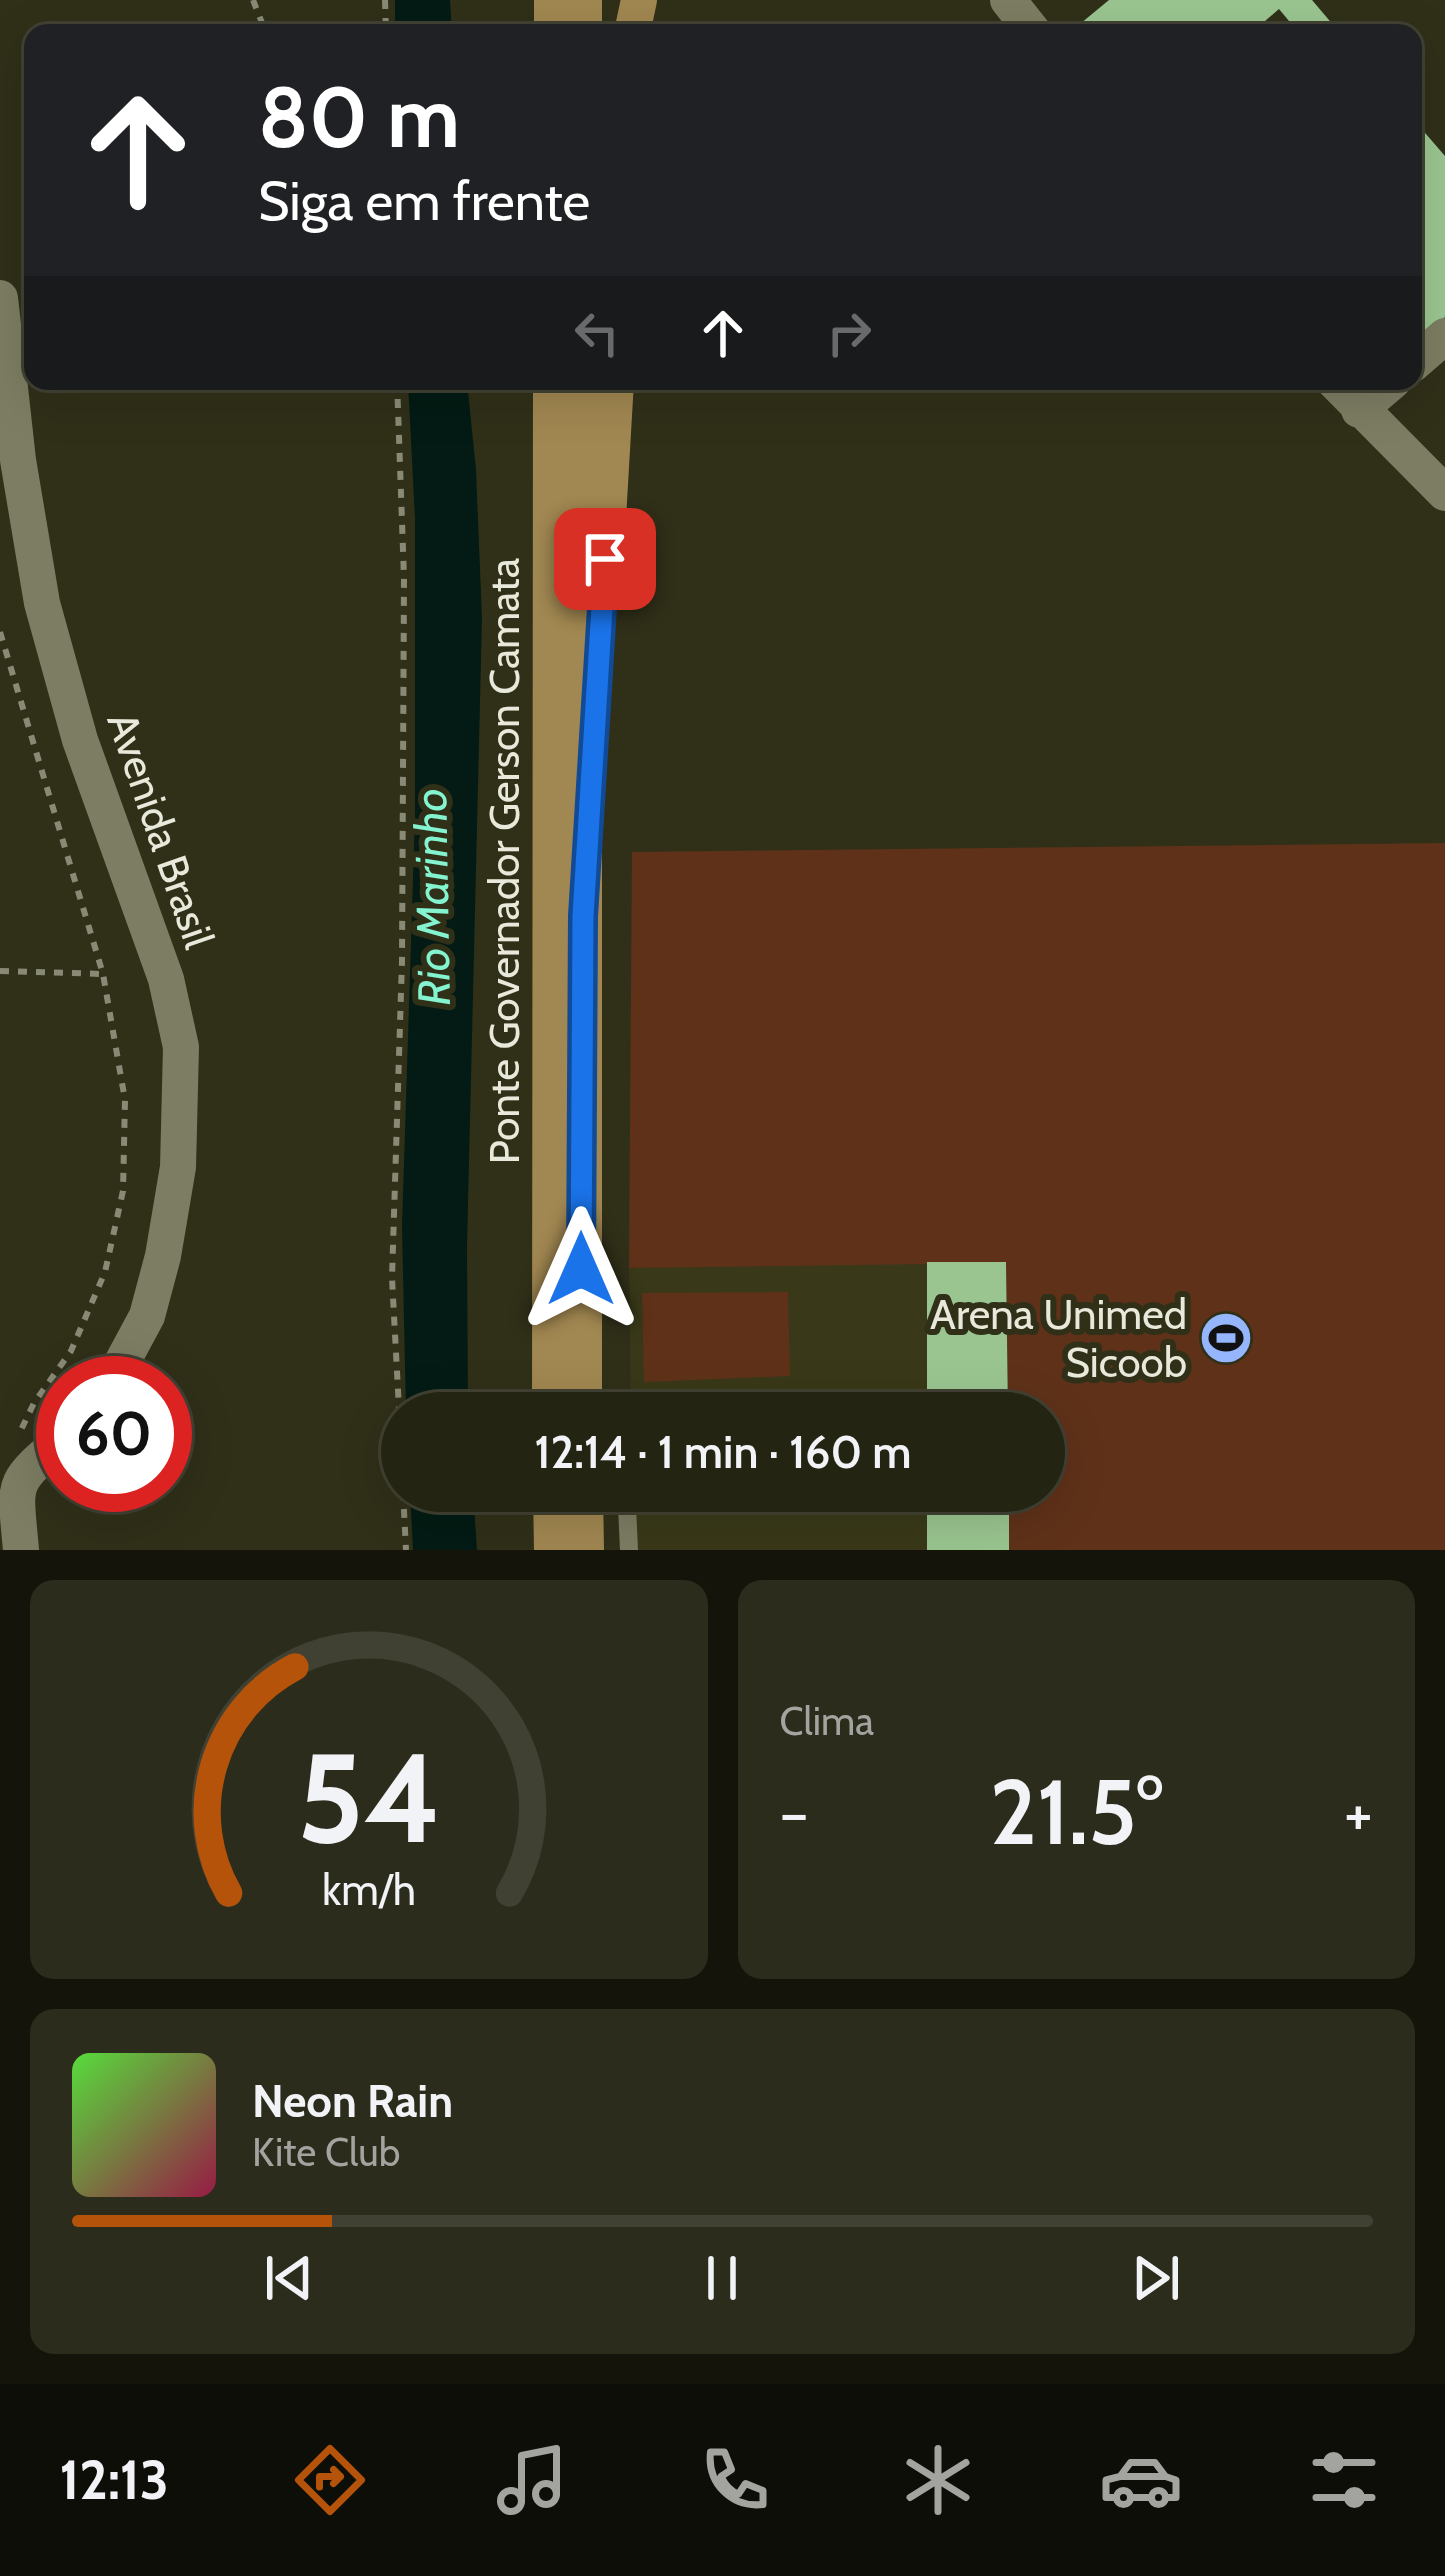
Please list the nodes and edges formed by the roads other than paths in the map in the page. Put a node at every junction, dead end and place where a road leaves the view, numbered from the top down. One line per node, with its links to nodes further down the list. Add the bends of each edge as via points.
1 (1008, 0): 2 (street)
2 (1027, 24)
3 (0, 298): 14 (street, Avenida Brasil, via 42,603 181,1047 182,1126 163,1256 147,1316)
4 (1445, 337): 5 (street)
5 (1422, 356)
6 (551, 390): 15 (main road, Ponte Governador Gerson Camata)
7 (584, 390): 13 (main road, Ponte Governador Gerson Camata)
8 (615, 390): 13 (main road)
9 (1342, 390): 11 (street)
10 (1382, 390): 11 (street)
11 (1359, 410): 12 (street)
12 (1445, 493)
13 (583, 916): 16 (main road, Ponte Governador Gerson Camata)
14 (126, 1356)
15 (550, 1392)
16 (584, 1392)
17 (36, 1462): 21 (street, via 16,1491)
18 (551, 1512): 22 (main road)
19 (585, 1512): 23 (main road)
20 (627, 1512): 24 (lane)
21 (26, 1549)
22 (552, 1550)
23 (586, 1550)
24 (629, 1550)

